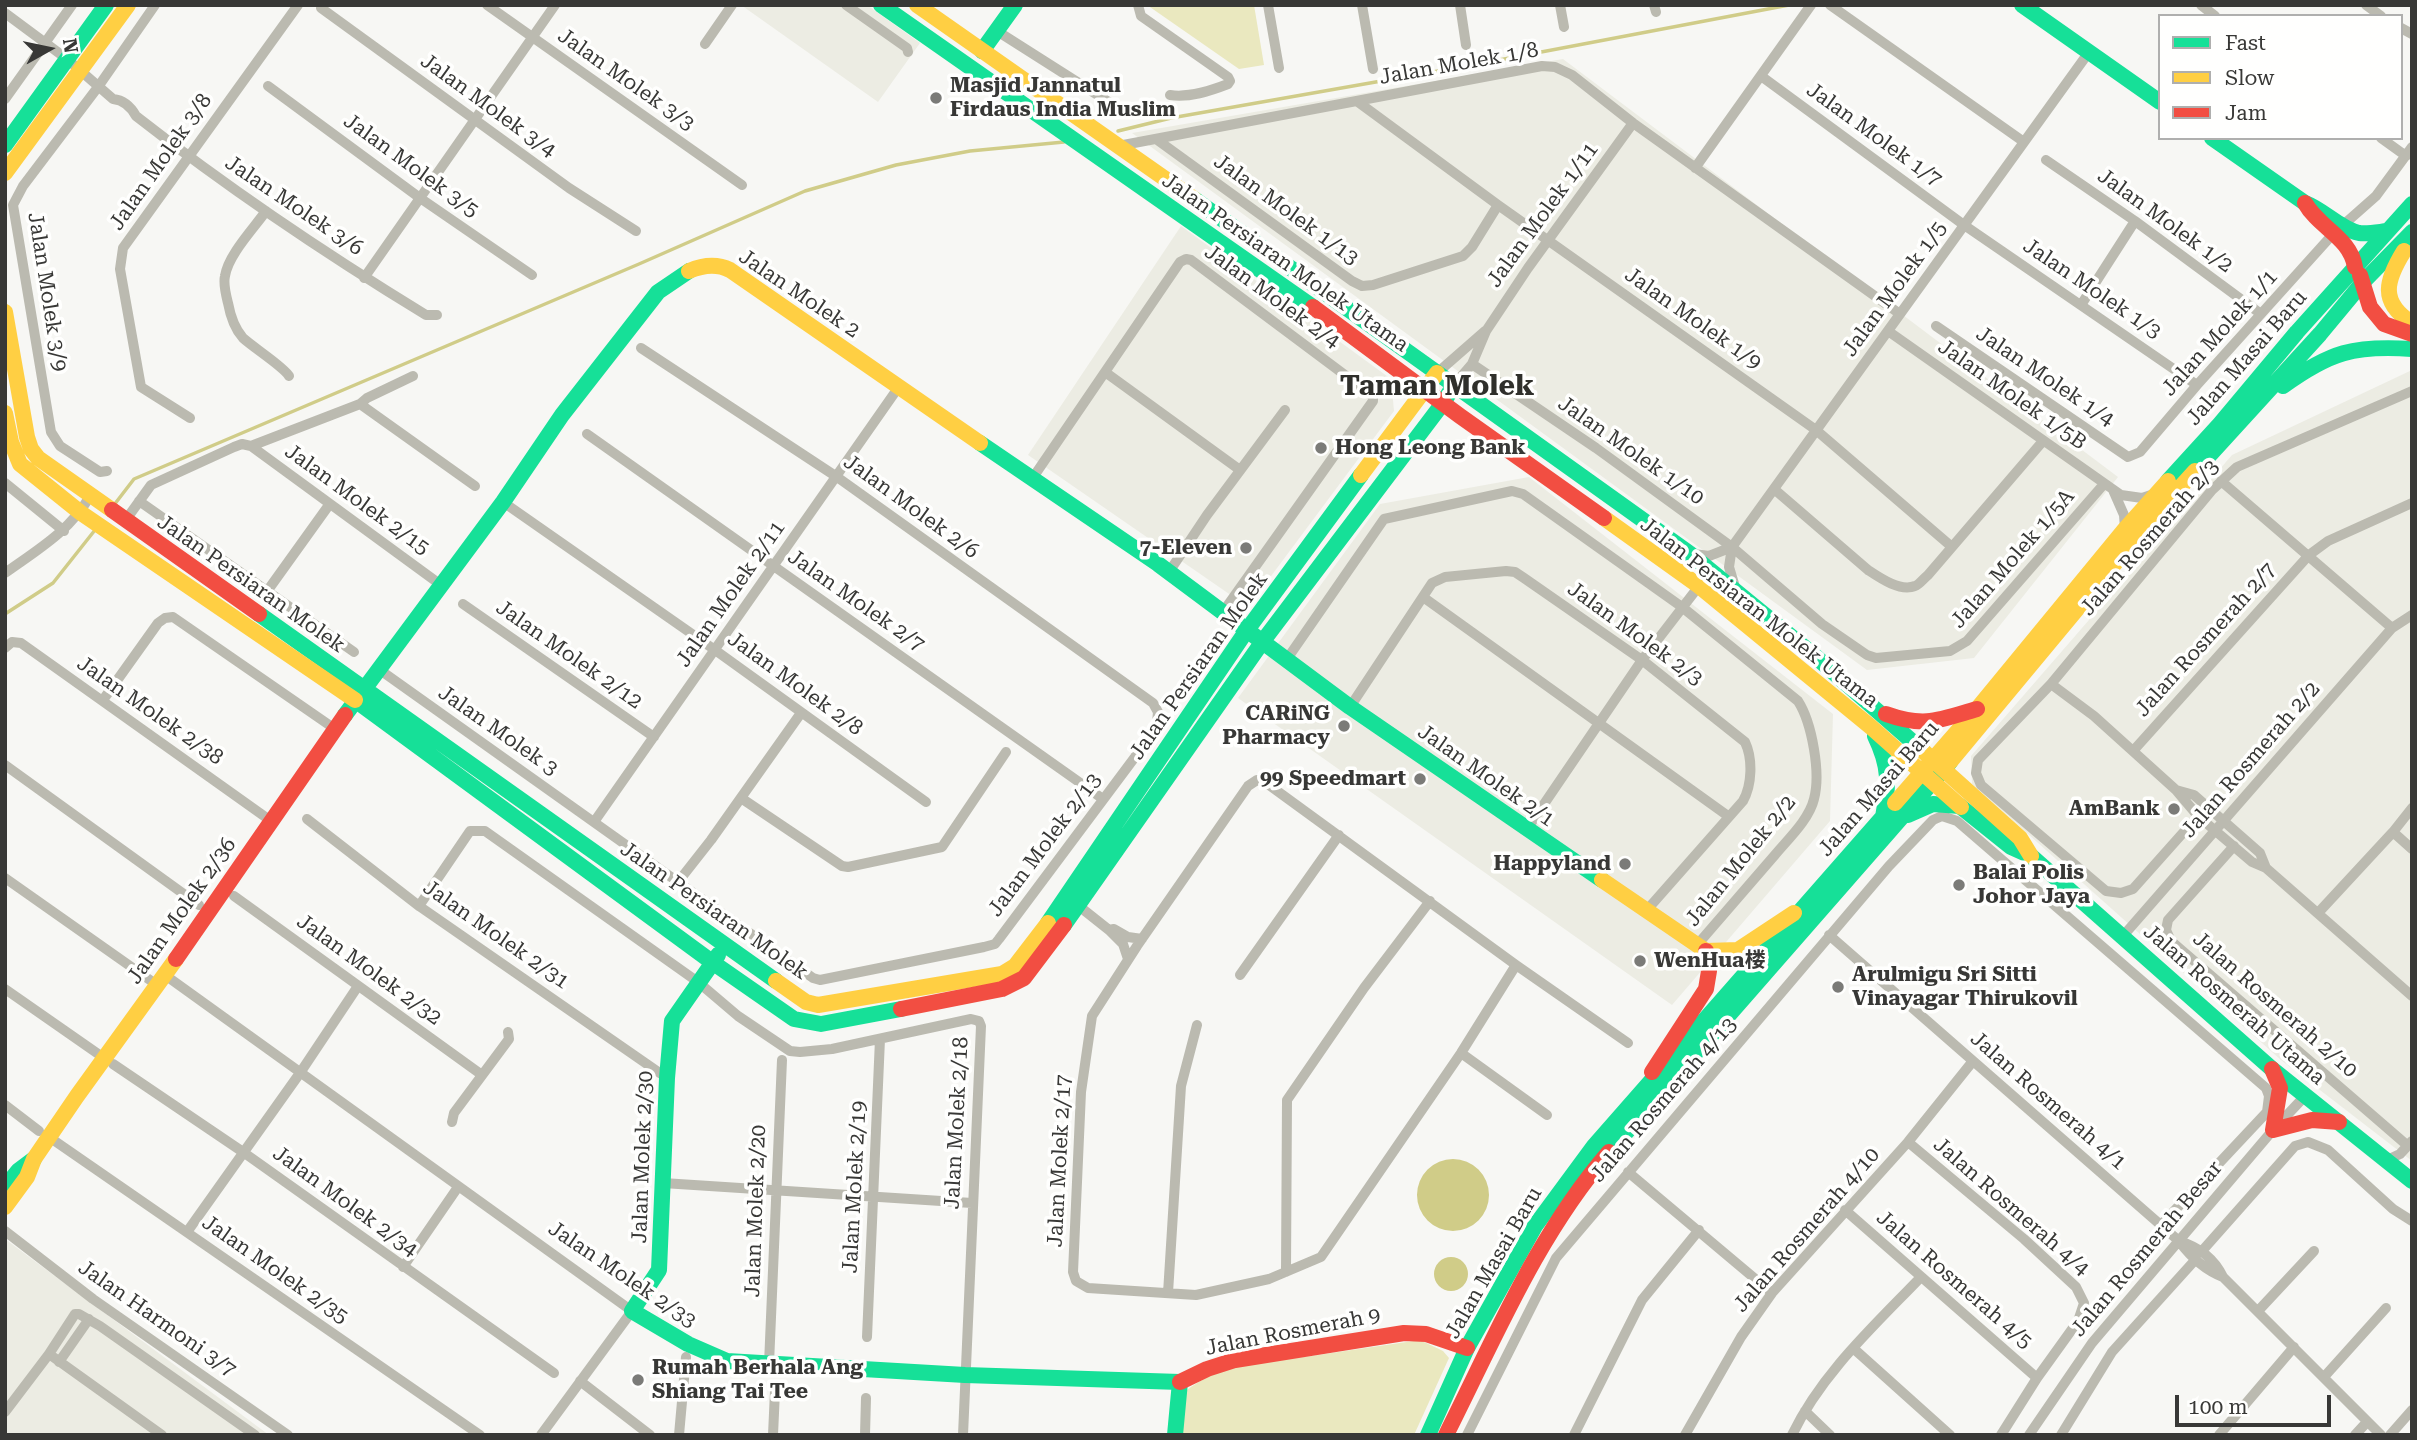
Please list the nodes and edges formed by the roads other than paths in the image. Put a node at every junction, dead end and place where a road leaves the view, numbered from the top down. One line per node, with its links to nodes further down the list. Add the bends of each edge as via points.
1 (72, 5): 26 (street)
2 (106, 5): 32 (main road)
3 (128, 5): 35 (main road)
4 (155, 5): 38 (street, Jalan Molek 3/9)
5 (298, 5): 53 (street, Jalan Molek 3/8)
6 (487, 5): 25 (street, Jalan Molek 3/3)
7 (555, 5): 25 (street)
8 (732, 5): 27 (street)
9 (846, 5): 30 (street)
10 (881, 5): 94 (main road, Jalan Persiaran Molek Utama)
11 (918, 5): 29 (main road, Jalan Persiaran Molek Utama)
12 (1016, 5): 24 (main road)
13 (1138, 5): 39 (street, via 1141,16 1230,81 1216,89)
14 (1268, 5): 33 (street)
15 (1362, 5): 34 (street)
16 (1460, 5): 28 (street)
17 (1560, 5): 23 (street)
18 (1811, 5): 36 (street)
19 (1830, 5): 49 (street)
20 (2022, 5): 31 (main road)
21 (321, 8): 44 (street, Jalan Molek 3/4)
22 (5, 13): 26 (street, Jalan Molek 3/6)
23 (1564, 27)
24 (997, 31): 29 (main road); 43 (street)
25 (532, 38): 44 (street); 57 (street, Jalan Molek 3/3)
26 (45, 43): 32 (street, Jalan Molek 3/6); 40 (street)
27 (705, 44)
28 (1466, 45)
29 (982, 51): 51 (main road, Jalan Persiaran Molek Utama)
30 (908, 52)
31 (2089, 52): 41 (main road); 49 (street, Jalan Molek 1/5)
32 (67, 59): 35 (street, Jalan Molek 3/6); 50 (main road)
33 (1279, 68)
34 (1373, 69)
35 (81, 72): 38 (street, Jalan Molek 3/6); 56 (main road)
36 (1760, 76): 55 (street); 63 (street, Jalan Molek 1/7)
37 (268, 86): 58 (street, Jalan Molek 3/5)
38 (98, 87): 53 (street, Jalan Molek 3/6, via 115,106); 108 (street, Jalan Molek 3/9, via 23,186 13,211 51,432 60,446)
39 (1170, 96)
40 (5, 99)
41 (2158, 101)
42 (1358, 102): 45 (street, Jalan Molek 1/8, via 1542,66 1572,75); 46 (street, Jalan Molek 1/8); 60 (street, Jalan Molek 1/9)
43 (1115, 106)
44 (474, 120): 58 (street); 65 (street, Jalan Molek 3/4)
45 (1633, 123): 55 (street, Jalan Molek 1/8); 69 (street, Jalan Molek 1/11)
46 (1156, 139): 51 (street, Jalan Molek 1/8); 60 (street, Jalan Molek 1/13, via 1362,286 1463,256)
47 (2215, 140): 64 (main road, via 2305,203 2320,208)
48 (2385, 140): 52 (street)
49 (2024, 142): 63 (street, Jalan Molek 1/5)
50 (5, 145)
51 (1118, 146): 88 (main road, Jalan Persiaran Molek Utama)
52 (2409, 152): 64 (street, Jalan Molek 1/1, via 2376,196)
53 (189, 158): 61 (street, Jalan Molek 3/6); 101 (street, Jalan Molek 3/8, via 123,248 120,269 141,387)
54 (2046, 160): 62 (street, Jalan Molek 1/2)
55 (1695, 168): 76 (street, Jalan Molek 1/8)
56 (5, 173)
57 (742, 185)
58 (420, 198): 71 (street, Jalan Molek 3/5); 72 (street)
59 (2412, 204): 66 (main road, Jalan Masai Baru)
60 (1498, 205): 69 (street, Jalan Molek 1/9)
61 (266, 211): 72 (street, Jalan Molek 3/6); 89 (street, via 229,263 226,291 241,335)
62 (2134, 221): 74 (street); 77 (street, Jalan Molek 1/2)
63 (1964, 225): 74 (street, Jalan Molek 1/3); 76 (street, Jalan Molek 1/5)
64 (2338, 229): 66 (main road); 70 (main road, via 2355,256); 77 (street, Jalan Molek 1/1)
65 (636, 231)
66 (2387, 232): 70 (main road, Jalan Masai Baru)
67 (2412, 232): 73 (main road, Jalan Masai Baru)
68 (2412, 239): 79 (main road, via 2388,283 2394,310)
69 (1548, 240): 81 (street, Jalan Molek 1/11); 102 (street, Jalan Molek 1/9)
70 (2355, 267): 73 (main road); 116 (main road, Jalan Masai Baru)
71 (532, 275)
72 (364, 278): 78 (street, Jalan Molek 3/6, via 426,315)
73 (2364, 281): 83 (main road, via 2370,307 2384,324); 100 (main road, Jalan Masai Baru)
74 (2081, 305): 92 (street, Jalan Molek 1/3)
75 (5, 312): 117 (main road, Jalan Persiaran Molek, via 31,449)
76 (1899, 314): 82 (street, Jalan Molek 1/5)
77 (2261, 314): 92 (street, Jalan Molek 1/1)
78 (436, 315)
79 (2412, 323)
80 (1936, 326): 106 (street, Jalan Molek 1/4, via 2128,457)
81 (1486, 331): 86 (street, Jalan Molek 1/11); 88 (street, Jalan Molek 1/11)
82 (1888, 331): 102 (street, Jalan Molek 1/5); 104 (street, Jalan Molek 1/5B)
83 (2412, 334)
84 (642, 348): 109 (street, Jalan Molek 2/6)
85 (2412, 349): 100 (main road, via 2346,349 2312,364)
86 (1472, 364): 91 (street, Jalan Molek 1/11); 126 (street, Jalan Molek 1/10)
87 (1105, 372): 107 (street); 110 (street, Jalan Molek 2/4); 140 (street, Jalan Molek 2/4, via 1180,262 1189,259 1373,396)
88 (1437, 373): 91 (main road, Jalan Persiaran Molek Utama); 94 (main road, Jalan Persiaran Molek)
89 (289, 376)
90 (413, 376): 97 (street)
91 (1454, 385): 96 (main road, Jalan Persiaran Molek); 128 (main road, Jalan Persiaran Molek Utama)
92 (2197, 385): 106 (street, Jalan Molek 1/1)
93 (898, 388): 109 (street, Jalan Molek 2/11); 110 (main road, Jalan Molek 2); 119 (main road, Jalan Molek 2, via 722,265 699,267 677,276 658,292 562,415)
94 (1425, 390): 96 (main road, Jalan Persiaran Molek Utama); 143 (main road, Jalan Persiaran Molek)
95 (2412, 391): 111 (street, Jalan Rosmerah 2/3, via 2236,467)
96 (1443, 403): 134 (main road, Jalan Persiaran Molek Utama); 144 (main road, Jalan Persiaran Molek)
97 (360, 404): 105 (street); 113 (street)
98 (1285, 410): 107 (street)
99 (5, 413): 122 (main road, Jalan Persiaran Molek, via 20,464)
100 (2244, 416): 162 (main road, Jalan Masai Baru, via 2155,514)
101 (190, 418)
102 (1816, 430): 115 (street, Jalan Molek 1/5); 127 (street, Jalan Molek 1/9)
103 (587, 434): 130 (street, Jalan Molek 2/7)
104 (2043, 441): 114 (street, Jalan Molek 1/5B); 127 (street)
105 (251, 446): 118 (street, via 234,446 169,476 152,485); 121 (street, Jalan Molek 2/15)
106 (2133, 456)
107 (1240, 470): 131 (street)
108 (107, 471)
109 (837, 477): 130 (street, Jalan Molek 2/11); 154 (street, Jalan Molek 2/6)
110 (1032, 478): 131 (main road, Jalan Molek 2)
111 (2221, 481): 129 (street); 151 (street, Jalan Rosmerah 2/3)
112 (5, 483): 125 (street)
113 (475, 486)
114 (2109, 487): 116 (street, Jalan Molek 1/5B, via 2130,498); 124 (street, via 2124,515); 126 (street, Jalan Molek 1/5A, via 1968,641 1950,651 1884,658 1867,655 1822,624)
115 (1774, 489): 126 (street, Jalan Molek 1/5); 127 (street, via 1868,570 1893,584 1915,586)
116 (2155, 494): 124 (main road, Jalan Masai Baru)
117 (95, 500): 122 (street); 123 (main road, Jalan Persiaran Molek)
118 (139, 501): 123 (street); 135 (street)
119 (503, 502): 133 (main road, Jalan Molek 2); 146 (street, Jalan Molek 2/8)
120 (2412, 503): 129 (street, Jalan Rosmerah 2/7, via 2328,541)
121 (329, 505): 133 (street, Jalan Molek 2/15); 135 (street)
122 (85, 516): 125 (street); 152 (main road, Jalan Persiaran Molek)
123 (123, 520): 152 (main road, Jalan Persiaran Molek)
124 (2124, 529): 156 (main road, Jalan Masai Baru)
125 (64, 531): 132 (street)
126 (1732, 547): 128 (street, via 1709,556); 136 (street, via 1730,575)
127 (1952, 547)
128 (1689, 553): 136 (main road, Jalan Persiaran Molek Utama)
129 (2309, 555): 142 (street); 164 (street, Jalan Rosmerah 2/7)
130 (773, 567): 146 (street, Jalan Molek 2/11); 170 (street, Jalan Molek 2/7)
131 (1169, 572): 140 (main road, Jalan Molek 2)
132 (5, 573)
133 (442, 585): 150 (main road, Jalan Molek 2)
134 (1699, 586): 139 (street); 160 (main road, Jalan Persiaran Molek Utama)
135 (268, 590): 147 (street)
136 (1737, 590): 158 (main road, Jalan Persiaran Molek Utama)
137 (1423, 597): 149 (street, Jalan Molek 2/3, via 1432,583 1445,577 1515,572); 155 (street, Jalan Molek 2/3); 159 (street)
138 (463, 604): 163 (street, Jalan Molek 2/12)
139 (1682, 607): 148 (street, Jalan Molek 2/2, via 1512,491 1384,519); 149 (street); 202 (street, Jalan Molek 2/2, via 1798,701 1812,741 1815,774 1814,799 1806,816)
140 (1223, 612): 143 (main road, Jalan Molek 2)
141 (2412, 615): 142 (street, Jalan Rosmerah 2/2)
142 (2392, 628): 180 (street, Jalan Rosmerah 2/2)
143 (1247, 629): 144 (main road, Jalan Molek 2/1); 190 (main road, Jalan Persiaran Molek)
144 (1263, 641): 148 (main road, Jalan Molek 2/1); 190 (main road, Jalan Persiaran Molek)
145 (5, 648): 153 (street, Jalan Molek 2/38, via 12,642 21,643)
146 (715, 650): 157 (street, Jalan Molek 2/8); 163 (street, Jalan Molek 2/11)
147 (354, 652)
148 (1287, 659): 155 (main road, Jalan Molek 2/1)
149 (1642, 660): 159 (street); 174 (street, Jalan Molek 2/3, via 1745,742 1749,789)
150 (380, 670): 152 (main road, Jalan Molek 2); 179 (street, Jalan Molek 3)
151 (2051, 684): 164 (street); 175 (street, Jalan Rosmerah 2/3, via 1978,760 1976,773 1981,785 2106,891 2121,893 2133,888)
152 (361, 695): 161 (main road, Jalan Molek 2/36); 201 (main road, Jalan Persiaran Molek); 204 (main road, Jalan Persiaran Molek)
153 (103, 700): 161 (street, via 158,623 173,617); 178 (street, Jalan Molek 2/38)
154 (1153, 703): 170 (street, Jalan Molek 2/13, via 1157,723)
155 (1350, 707): 181 (main road, Jalan Molek 2/1)
156 (1977, 709): 158 (main road, via 1930,723); 167 (main road, Jalan Masai Baru)
157 (801, 713): 169 (street); 172 (street, Jalan Molek 2/8)
158 (1881, 713): 167 (main road, Jalan Persiaran Molek Utama)
159 (1599, 724): 174 (street); 181 (street)
160 (1871, 727): 167 (main road, Jalan Persiaran Molek Utama); 177 (main road, via 1886,757)
161 (335, 729): 178 (main road, Jalan Molek 2/36)
162 (1970, 736): 167 (main road, Jalan Masai Baru); 171 (main road, via 1961,768)
163 (654, 737): 179 (street, Jalan Molek 2/11)
164 (2133, 751): 168 (street)
165 (1006, 752): 169 (street, via 941,848 848,867)
166 (5, 765): 193 (street)
167 (1933, 771): 171 (main road, Jalan Rosmerah Utama); 177 (main road, Jalan Masai Baru)
168 (2176, 790): 175 (street); 180 (street, via 2194,795)
169 (741, 798): 188 (street)
170 (1103, 799): 188 (street, Jalan Molek 2/13, via 995,944 820,980)
171 (1966, 801): 177 (main road, via 1935,803); 199 (main road, Jalan Rosmerah Utama, via 2020,838 2031,856)
172 (926, 802)
173 (2412, 808): 182 (street)
174 (1728, 816): 195 (street, Jalan Molek 2/3)
175 (2198, 816): 180 (street)
176 (307, 819): 194 (street, Jalan Molek 2/31)
177 (1890, 820): 192 (main road, Jalan Masai Baru); 278 (main road, Jalan Masai Baru, via 1592,1172 1543,1242)
178 (271, 821): 207 (main road, Jalan Molek 2/36)
179 (594, 822): 188 (street, Jalan Molek 2/13)
180 (2219, 825): 184 (street); 186 (street, via 2260,853); 199 (street, Jalan Rosmerah 2/2)
181 (1527, 829): 195 (main road, Jalan Molek 2/1)
182 (2393, 832): 185 (street); 196 (street)
183 (1339, 835): 191 (street, Jalan Molek 2/17); 200 (street, Jalan Molek 2/17, via 1257,780 1248,786); 206 (street)
184 (2234, 846): 186 (street); 233 (street, Jalan Rosmerah 2/10, via 2168,920 2171,941)
185 (2412, 849)
186 (2266, 868): 196 (street)
187 (5, 878): 207 (street, Jalan Molek 2/33)
188 (678, 882)
189 (234, 896): 209 (street, Jalan Molek 2/32)
190 (1073, 901): 197 (street); 201 (main road, Jalan Persiaran Molek, via 1015,966 1002,974 818,1005 806,1002); 204 (main road, Jalan Persiaran Molek, via 1024,978 1015,984 821,1024 794,1019)
191 (1430, 901): 205 (street, Jalan Molek 2/17); 256 (street, via 1286,1100)
192 (1808, 904): 202 (main road, via 1738,950); 225 (main road, Jalan Masai Baru)
193 (199, 905)
194 (419, 906): 208 (street, Jalan Molek 2/18, via 470,831 485,831); 223 (street, Jalan Molek 2/31)
195 (1646, 911): 202 (main road, Jalan Molek 2/1)
196 (2318, 913): 211 (street)
197 (1109, 930): 200 (street); 203 (street, via 1123,944)
198 (1829, 935): 219 (street, Jalan Rosmerah 4/1); 237 (street, Jalan Rosmerah 4/13); 248 (street, Jalan Rosmerah 4/13, via 1933,820 1942,816 1957,821 2266,1088 2267,1112)
199 (2123, 936): 220 (main road, Jalan Rosmerah Utama)
200 (1142, 939): 203 (street, Jalan Molek 2/17)
201 (725, 944): 204 (main road, Jalan Molek 2/30)
202 (1702, 948): 225 (main road, via 1710,971 1706,989)
203 (1128, 959): 258 (street, Jalan Molek 2/17, via 1092,1016 1087,1042 1073,1272 1076,1281 1088,1288)
204 (712, 962): 208 (main road, Jalan Molek 2/30)
205 (1516, 965): 215 (street, Jalan Molek 2/17); 216 (street, Jalan Molek 2/17)
206 (1240, 975)
207 (161, 980): 218 (main road, Jalan Molek 2/36); 221 (street, Jalan Molek 2/33)
208 (698, 982): 214 (street, Jalan Molek 2/18, via 790,1051 832,1049); 223 (main road, Jalan Molek 2/30, via 672,1021)
209 (358, 986): 221 (street); 222 (street, Jalan Molek 2/32)
210 (5, 989): 218 (street, Jalan Molek 2/34)
211 (2412, 996)
212 (1197, 1025): 258 (street, via 1181,1086)
213 (509, 1032): 222 (street, via 509,1039)
214 (880, 1039): 243 (street, Jalan Molek 2/19); 244 (street, Jalan Molek 2/18, via 971,1019 981,1023)
215 (1628, 1043)
216 (1461, 1053): 227 (street); 256 (street, Jalan Molek 2/17, via 1321,1257)
217 (782, 1060): 242 (street, Jalan Molek 2/20)
218 (109, 1061): 231 (main road, Jalan Molek 2/36); 234 (street, Jalan Molek 2/34)
219 (1973, 1061): 232 (street, Jalan Rosmerah 4/10); 248 (street, Jalan Rosmerah 4/1)
220 (2272, 1069): 224 (main road, Jalan Rosmerah Utama); 230 (main road, via 2280,1088)
221 (300, 1073): 234 (street); 241 (street, Jalan Molek 2/33)
222 (482, 1075): 228 (street)
223 (667, 1077): 239 (main road, Jalan Molek 2/30)
224 (2305, 1096): 229 (main road, Jalan Rosmerah Utama); 230 (street, Jalan Rosmerah Besar)
225 (1639, 1097): 267 (main road, Jalan Masai Baru, via 1594,1146 1535,1226)
226 (5, 1105): 231 (street, Jalan Molek 2/35)
227 (1547, 1115)
228 (452, 1122)
229 (2339, 1122): 230 (main road, via 2312,1120); 236 (main road, Jalan Rosmerah Utama)
230 (2273, 1130): 252 (street, Jalan Rosmerah Besar)
231 (44, 1134): 235 (main road, Jalan Molek 2/36); 251 (street, Jalan Molek 2/35)
232 (1908, 1142): 246 (street, Jalan Rosmerah 4/10); 275 (street, Jalan Rosmerah 4/4, via 2076,1287 2084,1304 2078,1321)
233 (2410, 1143): 236 (street)
234 (243, 1152): 251 (street); 255 (street, Jalan Molek 2/34)
235 (34, 1158): 240 (main road, Jalan Molek 2/36); 245 (main road, Jalan Molek 2/36, via 27,1177)
236 (2385, 1161): 238 (main road, Jalan Rosmerah Utama)
237 (1628, 1172): 249 (street); 298 (street, Jalan Rosmerah 4/13, via 1556,1258)
238 (2412, 1181)
239 (663, 1183): 242 (street); 261 (main road, Jalan Molek 2/30, via 659,1270)
240 (5, 1187)
241 (458, 1187): 255 (street); 261 (street, Jalan Molek 2/33)
242 (776, 1190): 243 (street); 271 (street, Jalan Molek 2/20)
243 (875, 1196): 244 (street); 264 (street, Jalan Molek 2/19)
244 (972, 1203): 273 (street, Jalan Molek 2/18)
245 (5, 1207)
246 (1845, 1210): 257 (street, Jalan Rosmerah 4/5); 259 (street, Jalan Rosmerah 4/10)
247 (2412, 1221): 254 (street, via 2328,1150 2308,1143 2295,1146)
248 (2161, 1225): 252 (street, Jalan Rosmerah 4/1)
249 (1699, 1230): 259 (street); 299 (street, via 1642,1300)
250 (6, 1232): 287 (street, Jalan Harmoni 3/7, via 93,1299)
251 (187, 1233): 288 (street, Jalan Molek 2/35)
252 (2179, 1241): 254 (street, Jalan Rosmerah 4/1); 305 (street, Jalan Rosmerah Besar, via 2092,1343)
253 (2314, 1251): 262 (street)
254 (2199, 1255): 262 (street, via 2218,1266 2223,1277); 306 (street, via 2112,1352)
255 (403, 1267): 272 (street, Jalan Molek 2/34)
256 (1286, 1272): 258 (street, Jalan Molek 2/17, via 1196,1295)
257 (1922, 1277): 266 (street); 275 (street, Jalan Rosmerah 4/5)
258 (1168, 1293)
259 (1772, 1293): 300 (street, Jalan Rosmerah 4/10)
260 (2386, 1308): 274 (street)
261 (632, 1311): 271 (main road, Jalan Molek 2/33, via 727,1361); 276 (street, Jalan Molek 2/30)
262 (2258, 1311): 265 (street)
263 (89, 1319): 268 (street, via 75,1314); 270 (street); 286 (street)
264 (867, 1337)
265 (2294, 1347): 274 (street); 307 (street)
266 (1853, 1348): 282 (street); 303 (street)
267 (1468, 1349): 277 (main road, Jalan Rosmerah 9, via 1426,1334 1404,1333 1214,1365); 278 (main road, via 1475,1364); 296 (main road, Jalan Masai Baru)
268 (49, 1354): 270 (street); 283 (street)
269 (686, 1357): 291 (street)
270 (59, 1362): 285 (street)
271 (769, 1364): 273 (main road, Jalan Molek 2/33)
272 (554, 1373)
273 (965, 1375): 277 (main road, Jalan Molek 2/33); 294 (street, Jalan Molek 2/18)
274 (2324, 1377): 284 (street)
275 (2037, 1378): 304 (street)
276 (580, 1381): 289 (street, Jalan Molek 2/30); 290 (street)
277 (1180, 1382): 295 (main road)
278 (1469, 1387): 297 (main road, Jalan Masai Baru)
279 (775, 1391): 292 (street)
280 (866, 1398): 293 (street)
281 (2412, 1410): 310 (street)
282 (1805, 1411): 301 (street); 302 (street)
283 (5, 1412)
284 (2367, 1422): 308 (street); 309 (street)
285 (162, 1435)
286 (255, 1435)
287 (288, 1435)
288 (480, 1435)
289 (541, 1435)
290 (650, 1435)
291 (679, 1435)
292 (773, 1435)
293 (865, 1435)
294 (963, 1435)
295 (1175, 1435)
296 (1428, 1435)
297 (1446, 1435)
298 (1467, 1435)
299 (1574, 1435)
300 (1685, 1435)
301 (1792, 1435)
302 (1830, 1435)
303 (1950, 1435)
304 (2001, 1435)
305 (2029, 1435)
306 (2061, 1435)
307 (2219, 1435)
308 (2355, 1435)
309 (2381, 1435)
310 (2390, 1435)

